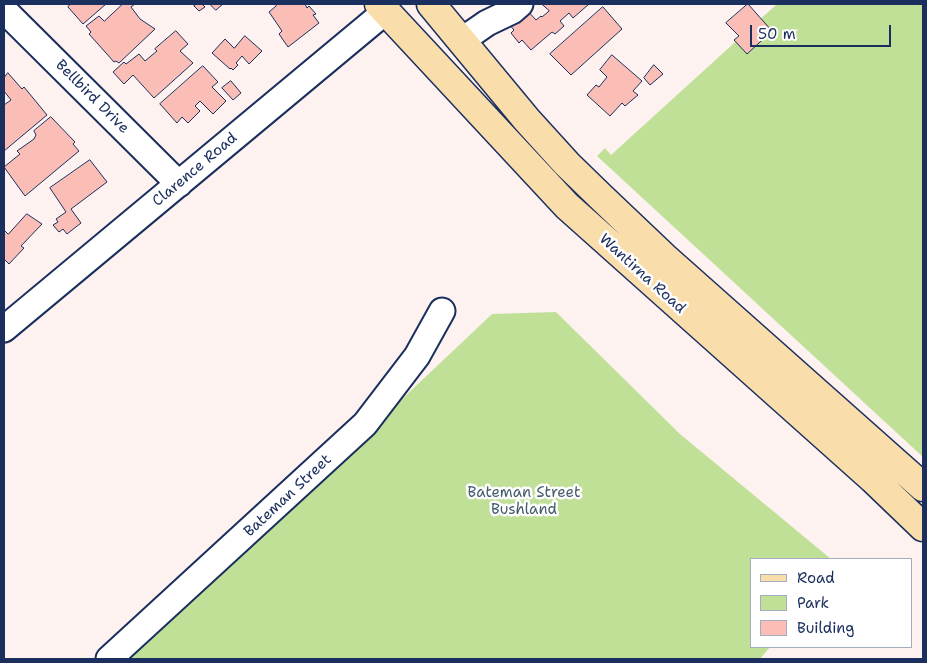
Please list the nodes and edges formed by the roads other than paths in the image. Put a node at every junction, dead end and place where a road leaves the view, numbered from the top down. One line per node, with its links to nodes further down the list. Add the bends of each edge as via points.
1 (431, 4): 5 (main road, Wantirna Road)
2 (520, 4): 5 (street)
3 (387, 6): 6 (street, Clarence Road); 10 (main road, Wantirna Road, via 567,206)
4 (4, 10): 6 (street, Bellbird Drive)
5 (461, 41): 9 (main road, Wantirna Road, via 527,120 600,197)
6 (179, 184): 8 (street, Clarence Road)
7 (442, 312): 11 (street, Bateman Street, via 417,356 365,424)
8 (4, 329)
9 (923, 486)
10 (923, 527)
11 (109, 659)

